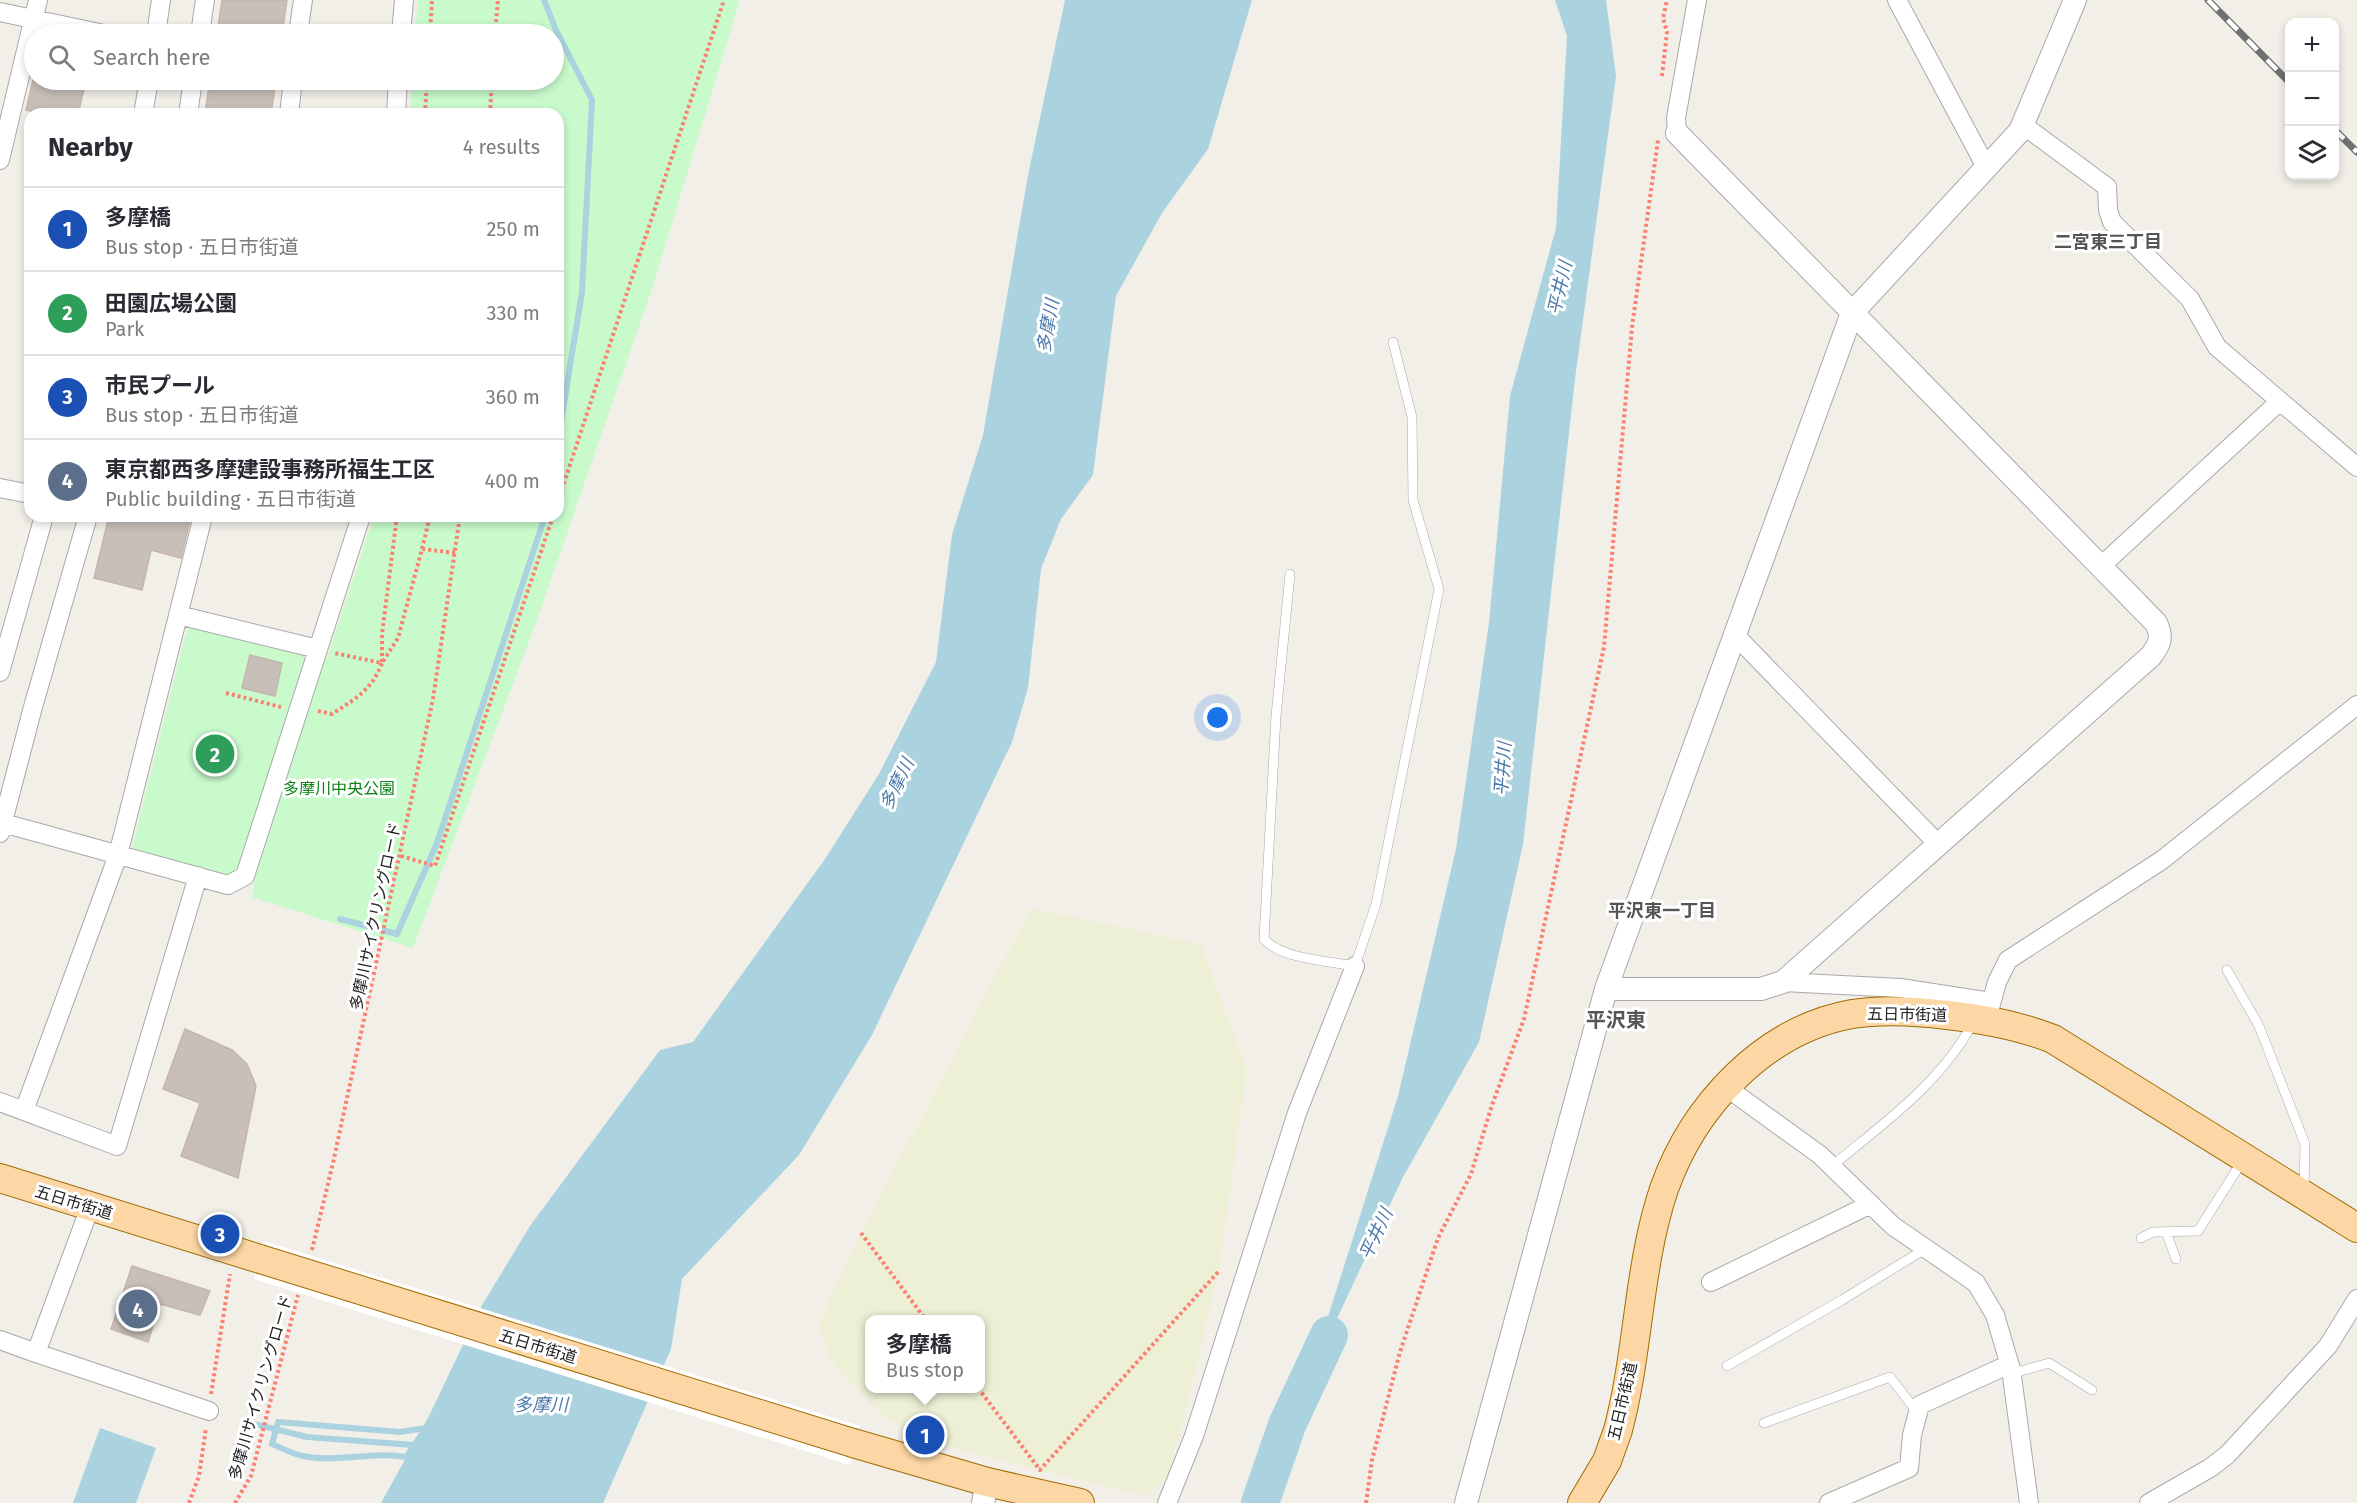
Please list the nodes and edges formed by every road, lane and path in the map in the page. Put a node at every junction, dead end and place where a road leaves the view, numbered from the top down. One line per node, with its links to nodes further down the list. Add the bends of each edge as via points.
1 (38, 0): 14 (street)
2 (161, 0): 18 (street)
3 (204, 0): 19 (street)
4 (303, 0): 20 (street)
5 (404, 0): 21 (street)
6 (432, 0): 22 (path)
7 (498, 0): 23 (path)
8 (724, 0): 45 (path)
9 (1667, 0): 15 (path)
10 (1697, 0): 38 (street, via 1676,118)
11 (1897, 0): 40 (street)
12 (2075, 0): 37 (street)
13 (0, 12): 14 (street)
14 (34, 18): 16 (street); 17 (street)
15 (1663, 18)
16 (33, 24)
17 (60, 24)
18 (157, 24)
19 (201, 24)
20 (299, 24)
21 (402, 24)
22 (431, 24)
23 (496, 24)
24 (24, 60): 39 (street)
25 (147, 90): 31 (street)
26 (192, 90): 32 (street)
27 (292, 90): 33 (street)
28 (397, 90): 34 (street)
29 (426, 90): 35 (path)
30 (491, 90): 36 (path)
31 (144, 108)
32 (189, 108)
33 (290, 108)
34 (396, 108)
35 (425, 108)
36 (490, 108)
37 (2023, 125): 40 (street); 43 (street, via 2107,187 2112,222 2190,299 2217,347)
38 (1668, 136): 41 (street); 114 (path, via 1632,327 1602,659 1524,1019 1471,1174 1438,1238 1400,1352 1372,1460)
39 (0, 160)
40 (1986, 167): 41 (street)
41 (1852, 313): 58 (street); 61 (street)
42 (1393, 342): 73 (lane, via 1413,417 1413,500 1439,589 1376,904)
43 (2279, 402): 44 (street); 58 (street)
44 (2357, 467)
45 (564, 483)
46 (0, 488): 47 (street)
47 (24, 493)
48 (42, 522): 64 (street)
49 (86, 522): 68 (street)
50 (201, 522): 60 (street)
51 (360, 522): 62 (street)
52 (397, 522): 63 (path, via 382,634)
53 (429, 522): 56 (path)
54 (459, 522): 57 (path, 多摩川サイクリングロード)
55 (551, 522): 71 (path, via 435,866)
56 (422, 549): 57 (path); 63 (path, via 398,638)
57 (456, 553): 71 (path, 多摩川サイクリングロード, via 434,699)
58 (2100, 567): 69 (street, via 2156,622 2161,632 2160,644)
59 (1290, 574): 73 (lane, via 1276,716 1264,939 1283,952)
60 (178, 615): 62 (street); 70 (street)
61 (1735, 634): 69 (street); 76 (street)
62 (318, 649): 63 (path); 67 (street)
63 (382, 663): 67 (path, via 376,681 332,714)
64 (0, 672)
65 (226, 693): 67 (path, via 285,709)
66 (2357, 705): 77 (street, via 2162,860 2008,960)
67 (300, 708): 72 (street, via 244,876 228,885)
68 (1, 828): 70 (street)
69 (1940, 845): 75 (street)
70 (118, 855): 72 (street); 80 (street)
71 (401, 856): 92 (path, 多摩川サイクリングロード)
72 (198, 876): 80 (street, via 117,1146)
73 (1355, 966): 113 (street, via 1297,1113 1194,1436)
74 (2228, 970): 84 (lane, via 2259,1026 2305,1144)
75 (1783, 982): 76 (street, via 1761,989); 77 (street, via 1900,988)
76 (1606, 989): 115 (street)
77 (1985, 1013): 78 (main road, 五日市街道, via 1894,1011 1838,1017 1802,1030 1766,1050); 81 (main road, 五日市街道, via 2053,1039); 82 (lane, via 1920,1094)
78 (1726, 1087): 82 (street); 116 (main road, 五日市街道, via 1683,1144 1664,1190 1621,1417 1606,1461)
79 (0, 1102): 80 (street)
80 (24, 1111)
81 (2244, 1158): 84 (main road, 五日市街道); 88 (lane, via 2198,1231)
82 (1832, 1166): 85 (street)
83 (0, 1178): 86 (main road, 五日市街道)
84 (2303, 1195): 87 (main road, 五日市街道)
85 (1869, 1205): 91 (street); 96 (street)
86 (90, 1207): 93 (main road, 五日市街道); 101 (street)
87 (2357, 1228)
88 (2166, 1232): 90 (lane, via 2153,1232); 94 (lane)
89 (861, 1233): 99 (path)
90 (2141, 1238)
91 (1925, 1249): 102 (lane); 103 (street, via 1976,1282 1995,1315)
92 (310, 1254)
93 (246, 1255): 107 (path); 109 (main road, 五日市街道, bridge, via 853,1443)
94 (2176, 1259)
95 (1219, 1271): 105 (path, via 1040,1470)
96 (1711, 1282)
97 (300, 1288): 111 (path, 多摩川サイクリングロード, via 250,1476)
98 (2357, 1299): 119 (street, via 2328,1346 2228,1455)
99 (922, 1315)
100 (0, 1340): 101 (street)
101 (36, 1353): 107 (street)
102 (1727, 1365)
103 (2011, 1369): 104 (lane, via 2021,1371 2049,1363); 106 (street, via 2001,1368); 118 (street)
104 (2092, 1390)
105 (981, 1393)
106 (1920, 1405): 108 (lane, via 1914,1408 1890,1377); 117 (street, via 1909,1468)
107 (209, 1411): 110 (path, via 199,1476)
108 (1764, 1423)
109 (985, 1492): 112 (main road, 五日市街道)
110 (189, 1503)
111 (236, 1503)
112 (1080, 1503)
113 (1167, 1503)
114 (1366, 1503)
115 (1466, 1503)
116 (1582, 1503)
117 (1829, 1503)
118 (2029, 1503)
119 (2149, 1503)

